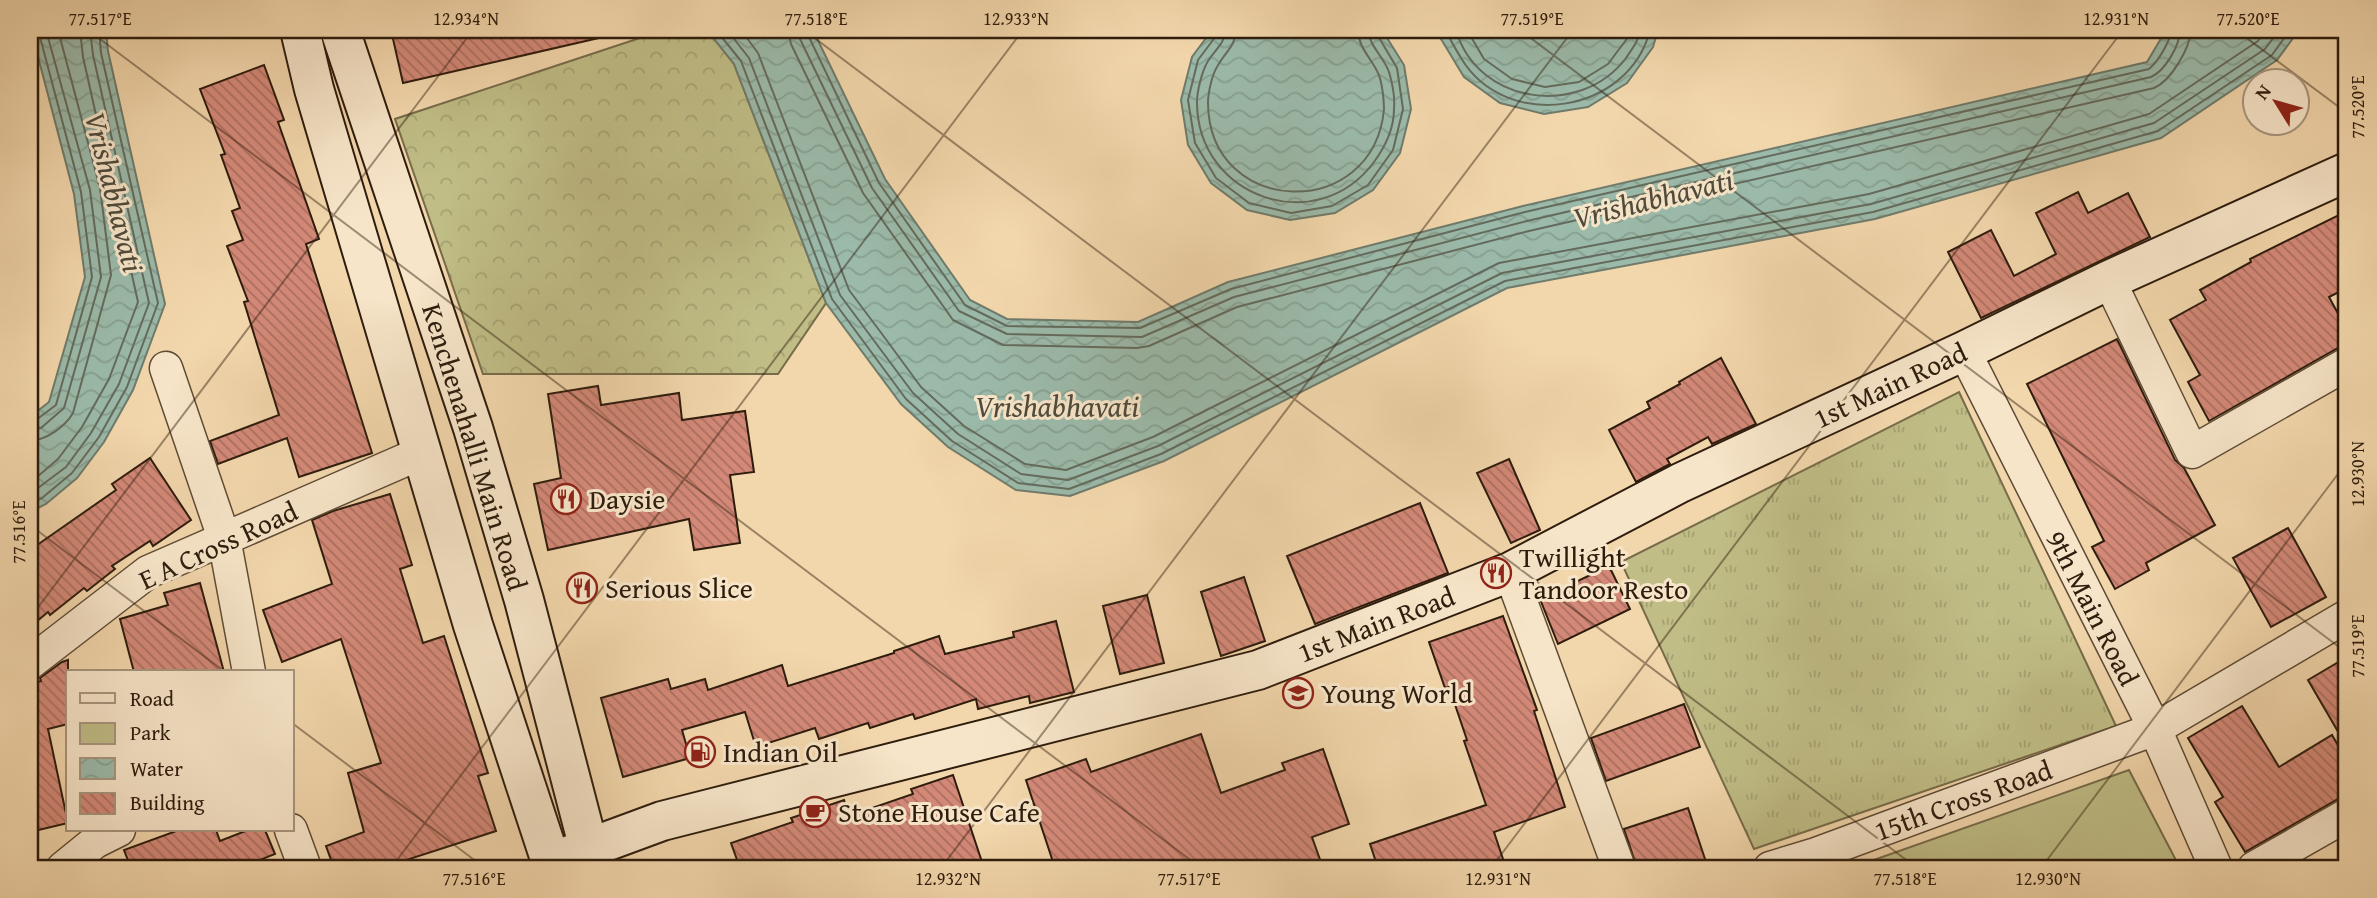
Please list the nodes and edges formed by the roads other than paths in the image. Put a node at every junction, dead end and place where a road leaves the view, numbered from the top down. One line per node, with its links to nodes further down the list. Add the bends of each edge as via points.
1 (300, 30): 8 (street, Kenchenahalli Main Road)
2 (341, 30): 18 (street, Kenchenahalli Main Road, via 473,428 524,600)
3 (2347, 172): 4 (street, 1st Main Road)
4 (2109, 280): 5 (street, 1st Main Road); 6 (street, via 2192,452)
5 (1964, 351): 10 (street, 1st Main Road, via 1680,484); 14 (street, 9th Main Road)
6 (2347, 364)
7 (166, 368): 9 (street)
8 (421, 453): 9 (street, E A Cross Road); 20 (street, Kenchenahalli Main Road)
9 (224, 538): 12 (street, E A Cross Road, via 148,572); 13 (street)
10 (1510, 572): 18 (street, 1st Main Road, via 1258,670 662,821); 23 (street)
11 (2347, 616): 14 (street, 15th Cross Road)
12 (30, 663)
13 (249, 670)
14 (2155, 729): 19 (street, 15th Cross Road); 25 (street, 9th Main Road)
15 (2347, 815): 26 (street)
16 (115, 832): 21 (street)
17 (292, 832): 22 (street)
18 (591, 858): 20 (street, 1st Main Road)
19 (1819, 861): 24 (street, 15th Cross Road)
20 (545, 866)
21 (64, 868)
22 (305, 868)
23 (1619, 868)
24 (1770, 868)
25 (2216, 868)
26 (2254, 868)

